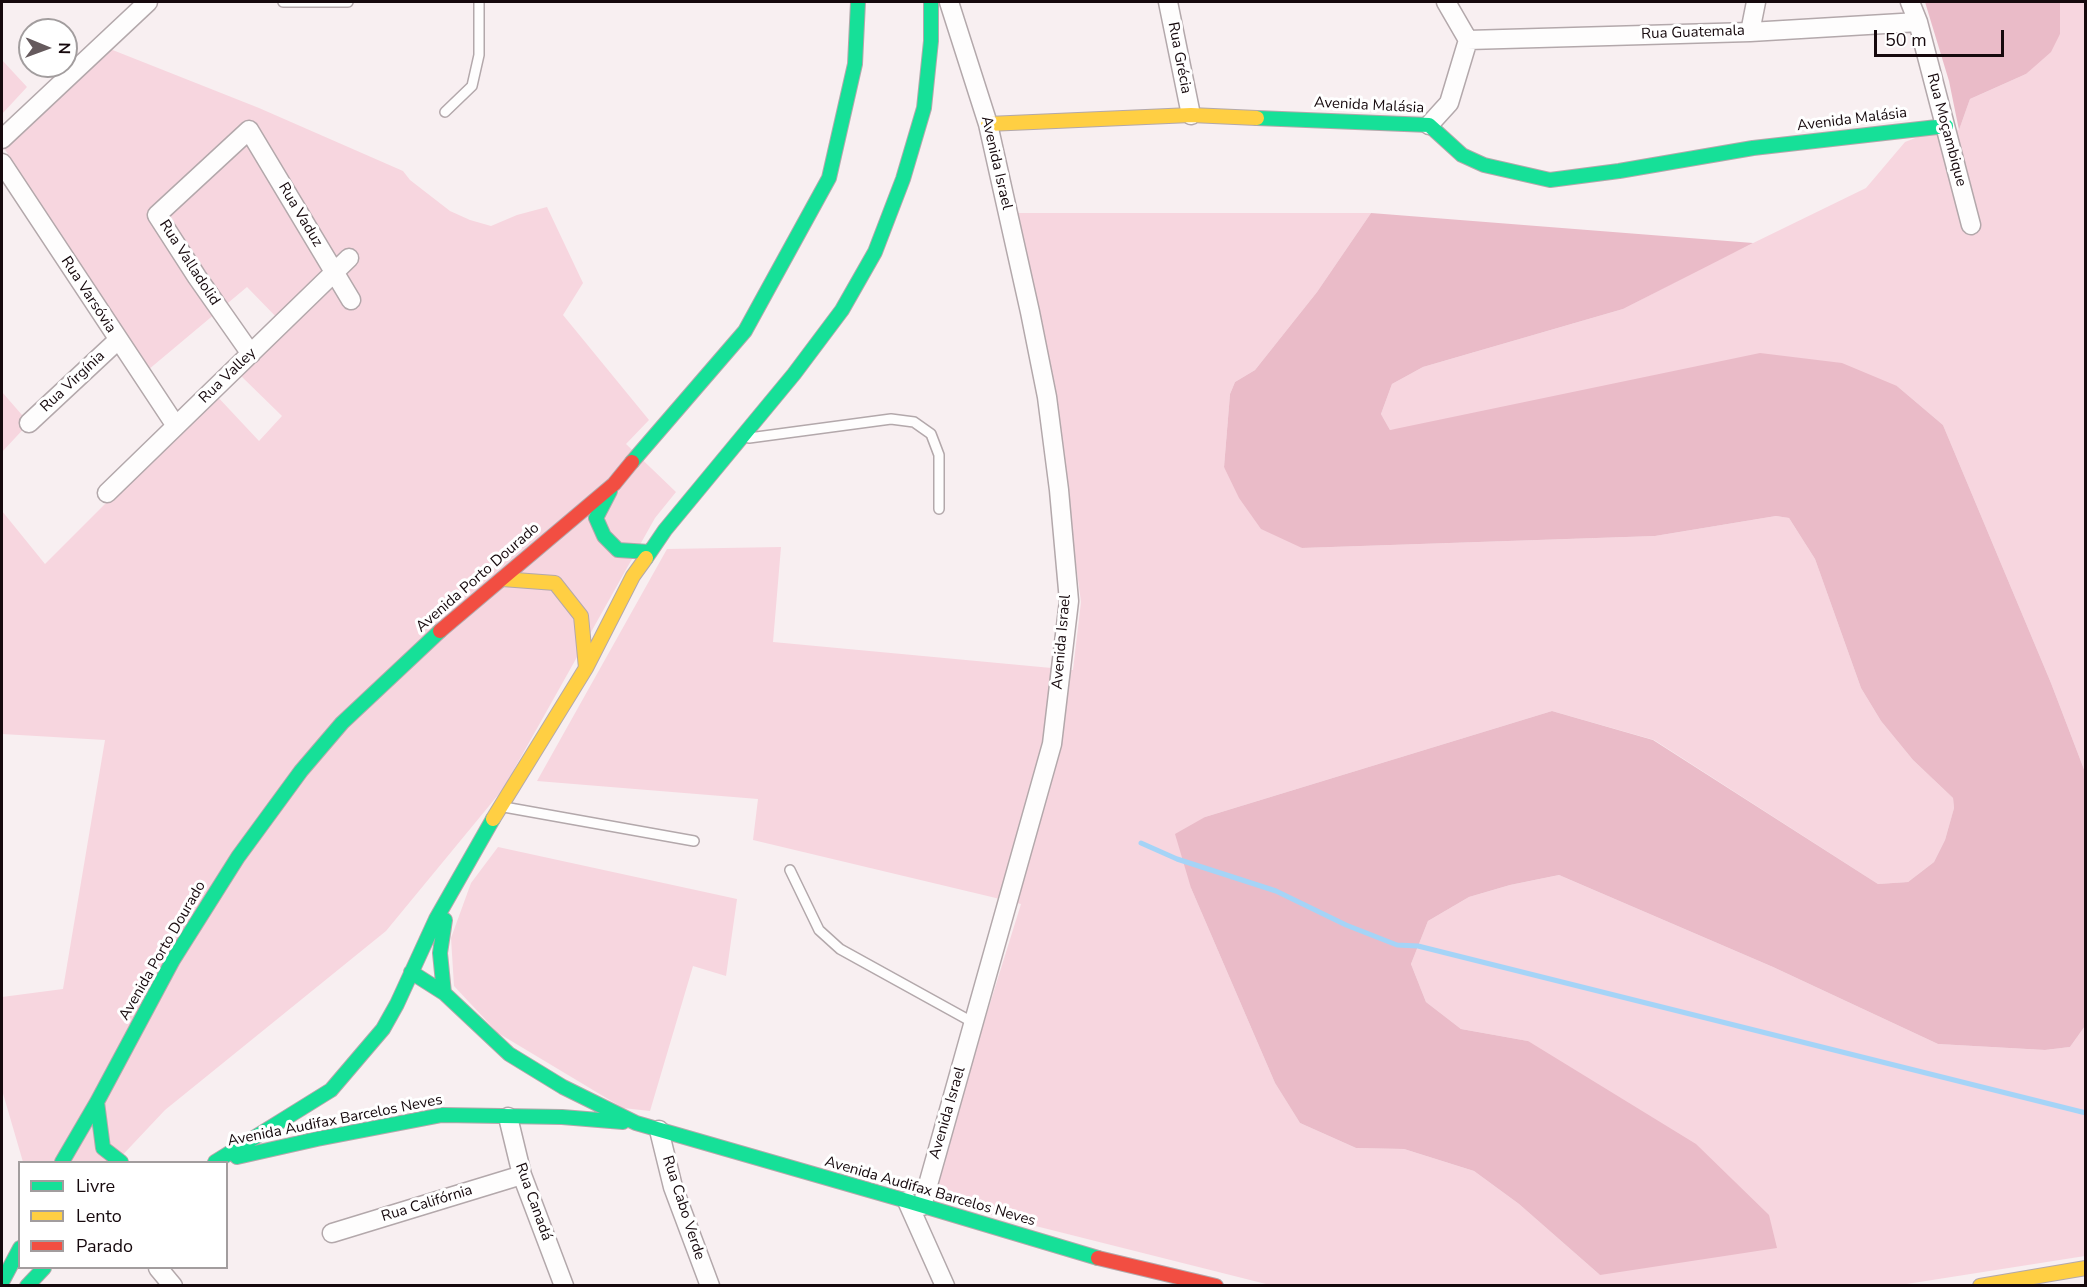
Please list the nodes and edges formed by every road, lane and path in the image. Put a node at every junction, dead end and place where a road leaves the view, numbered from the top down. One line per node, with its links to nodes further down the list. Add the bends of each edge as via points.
1 (148, 2): 21 (street)
2 (283, 2): 3 (lane)
3 (348, 2)
4 (479, 2): 15 (lane, via 479,55 472,86)
5 (858, 2): 32 (main road, Avenida Porto Dourado, via 855,64 829,178 745,331)
6 (931, 2): 31 (main road, via 924,108 875,252 842,310)
7 (949, 2): 17 (street, Avenida Israel)
8 (1168, 2): 16 (street, Rua Grécia)
9 (1446, 2): 14 (street)
10 (1756, 2): 13 (street)
11 (1910, 2): 12 (street, Rua Moçambique)
12 (1918, 22): 13 (street, Rua Guatemala); 19 (street, Rua Moçambique)
13 (1750, 32): 14 (street, Rua Guatemala)
14 (1468, 40): 18 (street, via 1449,103)
15 (445, 112)
16 (1191, 116): 17 (main road, Avenida Malásia); 18 (main road, Avenida Malásia)
17 (988, 124): 44 (street, Avenida Israel, via 1047,397 1069,601 1052,744)
18 (1430, 124): 19 (main road, Avenida Malásia, via 1462,155 1477,162 1550,180 1753,148)
19 (1946, 126): 23 (street, Rua Moçambique)
20 (249, 130): 25 (street, Rua Vaduz); 28 (street, Rua Valladolid, via 157,214)
21 (2, 139)
22 (2, 164): 27 (street, Rua Varsóvia)
23 (1971, 225)
24 (349, 258): 25 (street, Rua Valley)
25 (334, 273): 26 (street, Rua Vaduz); 28 (street, Rua Valley)
26 (351, 300)
27 (118, 340): 29 (street, Rua Virgínia); 30 (street, Rua Varsóvia)
28 (251, 354): 30 (street, Rua Valley)
29 (28, 423)
30 (176, 426): 33 (street, Rua Valley)
31 (740, 439): 34 (lane, via 891,419 914,422 932,434 939,455); 35 (main road)
32 (614, 484): 35 (main road, via 596,518 604,536 618,550); 36 (main road, Avenida Porto Dourado)
33 (107, 493)
34 (939, 509)
35 (649, 552): 37 (main road)
36 (502, 579): 37 (main road, via 555,583 581,616); 45 (main road, Avenida Porto Dourado, via 342,723 301,771 238,857 173,960)
37 (586, 668): 38 (main road)
38 (502, 806): 39 (lane); 40 (main road)
39 (694, 841)
40 (477, 845): 42 (main road); 43 (main road, via 446,918 440,953)
41 (790, 870): 44 (lane, via 819,930 840,949)
42 (411, 972): 43 (main road, Avenida Audifax Barcelos Neves); 51 (main road, via 383,1029 331,1090)
43 (444, 993): 47 (main road, Avenida Audifax Barcelos Neves, via 509,1054 563,1087)
44 (974, 1023): 53 (street, Avenida Israel)
45 (97, 1101): 49 (main road, Avenida Porto Dourado); 50 (main road, via 103,1148)
46 (508, 1117): 47 (main road, Avenida Audifax Barcelos Neves); 51 (main road, Avenida Audifax Barcelos Neves, via 442,1115); 52 (street, Rua Canadá)
47 (636, 1123): 48 (main road, Avenida Audifax Barcelos Neves)
48 (659, 1130): 53 (main road, Avenida Audifax Barcelos Neves); 63 (street, Rua Cabo Verde, via 674,1187)
49 (63, 1161)
50 (120, 1161)
51 (217, 1161)
52 (522, 1175): 54 (street, Rua Califórnia); 62 (street, Rua Canadá)
53 (915, 1204): 64 (street); 65 (main road, Avenida Audifax Barcelos Neves, via 1106,1261)
54 (332, 1233)
55 (18, 1252): 59 (main road)
56 (2085, 1268): 66 (main road)
57 (43, 1269): 60 (main road)
58 (159, 1269): 61 (street)
59 (2, 1282)
60 (27, 1286)
61 (173, 1286)
62 (564, 1286)
63 (710, 1286)
64 (945, 1286)
65 (1216, 1286)
66 (1980, 1286)

